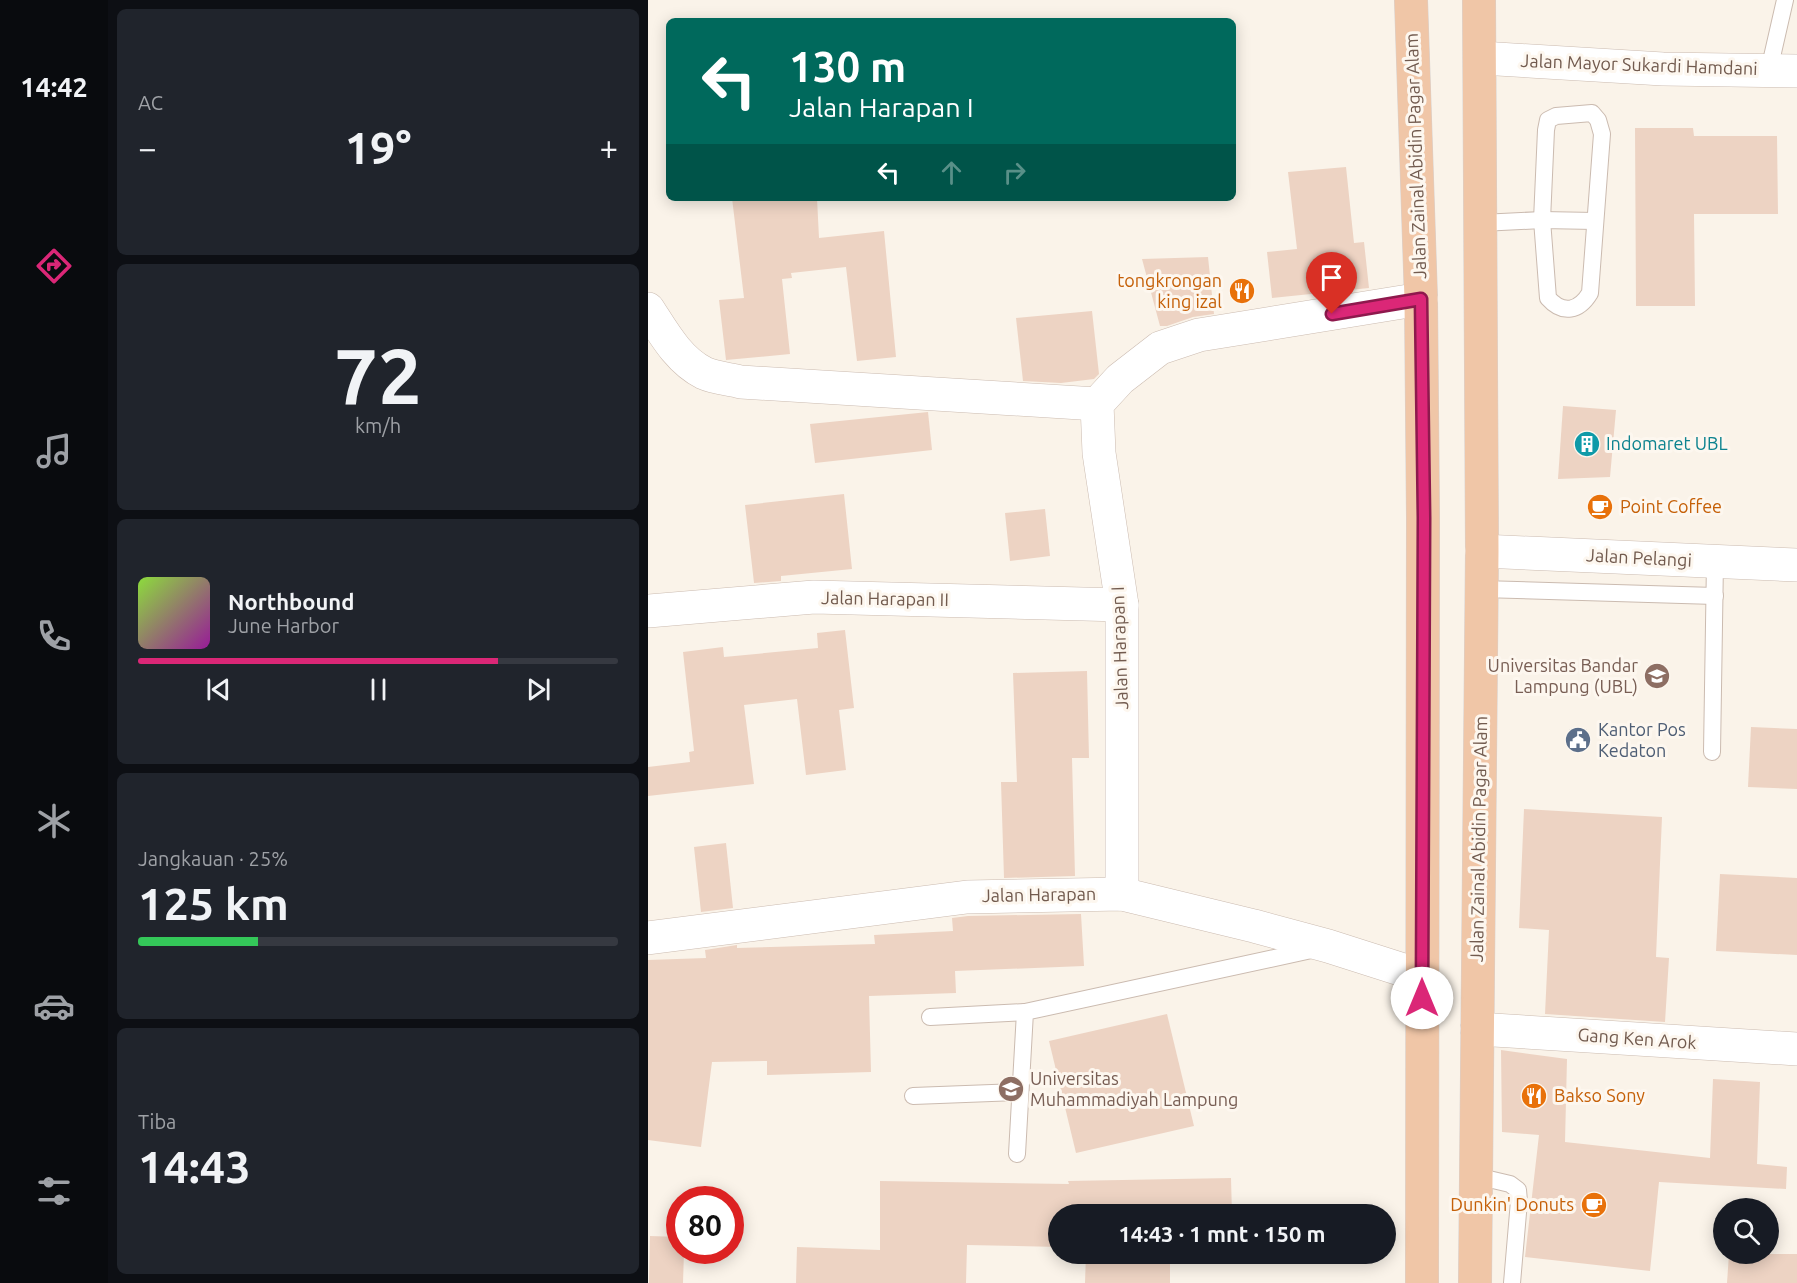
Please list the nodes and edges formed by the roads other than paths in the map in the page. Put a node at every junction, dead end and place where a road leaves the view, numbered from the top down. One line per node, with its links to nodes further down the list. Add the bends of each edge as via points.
1 (1411, 0): 9 (highway, Jalan Zainal Abidin Pagar Alam)
2 (1479, 0): 4 (highway, Jalan Zainal Abidin Pagar Alam)
3 (1785, 0): 5 (lane)
4 (1481, 58): 5 (street, Jalan Mayor Sukardi Hamdani, via 1663,69); 8 (highway, Jalan Zainal Abidin Pagar Alam)
5 (1783, 71)
6 (1542, 220): 7 (lane); 7 (lane, via 1548,298 1569,310 1584,303 1590,293); 7 (lane, via 1548,120 1592,113 1602,134); 8 (lane)
7 (1595, 221)
8 (1481, 223): 12 (highway, Jalan Zainal Abidin Pagar Alam)
9 (1421, 299): 11 (street, via 1198,335 1160,348 1120,379); 23 (highway, Jalan Zainal Abidin Pagar Alam)
10 (648, 309): 11 (street, via 687,361 705,373 741,382)
11 (1097, 404): 17 (street, Jalan Harapan I, via 1099,453)
12 (1482, 551): 13 (street, Jalan Pelangi); 15 (highway, Jalan Zainal Abidin Pagar Alam)
13 (1715, 561): 14 (street, Jalan Pelangi); 16 (lane)
14 (1797, 565)
15 (1481, 588): 16 (lane); 26 (highway, Jalan Zainal Abidin Pagar Alam)
16 (1715, 596): 19 (lane)
17 (1122, 605): 18 (street, Jalan Harapan II, via 814,597); 20 (street, Jalan Harapan I)
18 (648, 611)
19 (1712, 752)
20 (1122, 894): 21 (street, Jalan Harapan, via 967,897); 22 (street, Jalan Harapan)
21 (648, 938)
22 (1328, 946): 23 (street, Jalan Harapan); 24 (lane)
23 (1422, 976): 32 (highway, Jalan Zainal Abidin Pagar Alam)
24 (1025, 1012): 25 (lane); 28 (lane)
25 (930, 1017)
26 (1477, 1029): 27 (street, Gang Ken Arok); 31 (highway, Jalan Zainal Abidin Pagar Alam)
27 (1797, 1049)
28 (1020, 1092): 29 (lane); 30 (lane)
29 (913, 1096)
30 (1017, 1154)
31 (1476, 1176): 33 (highway, Jalan Zainal Abidin Pagar Alam); 34 (lane, via 1510,1184 1518,1190)
32 (1422, 1283)
33 (1475, 1283)
34 (1512, 1283)

